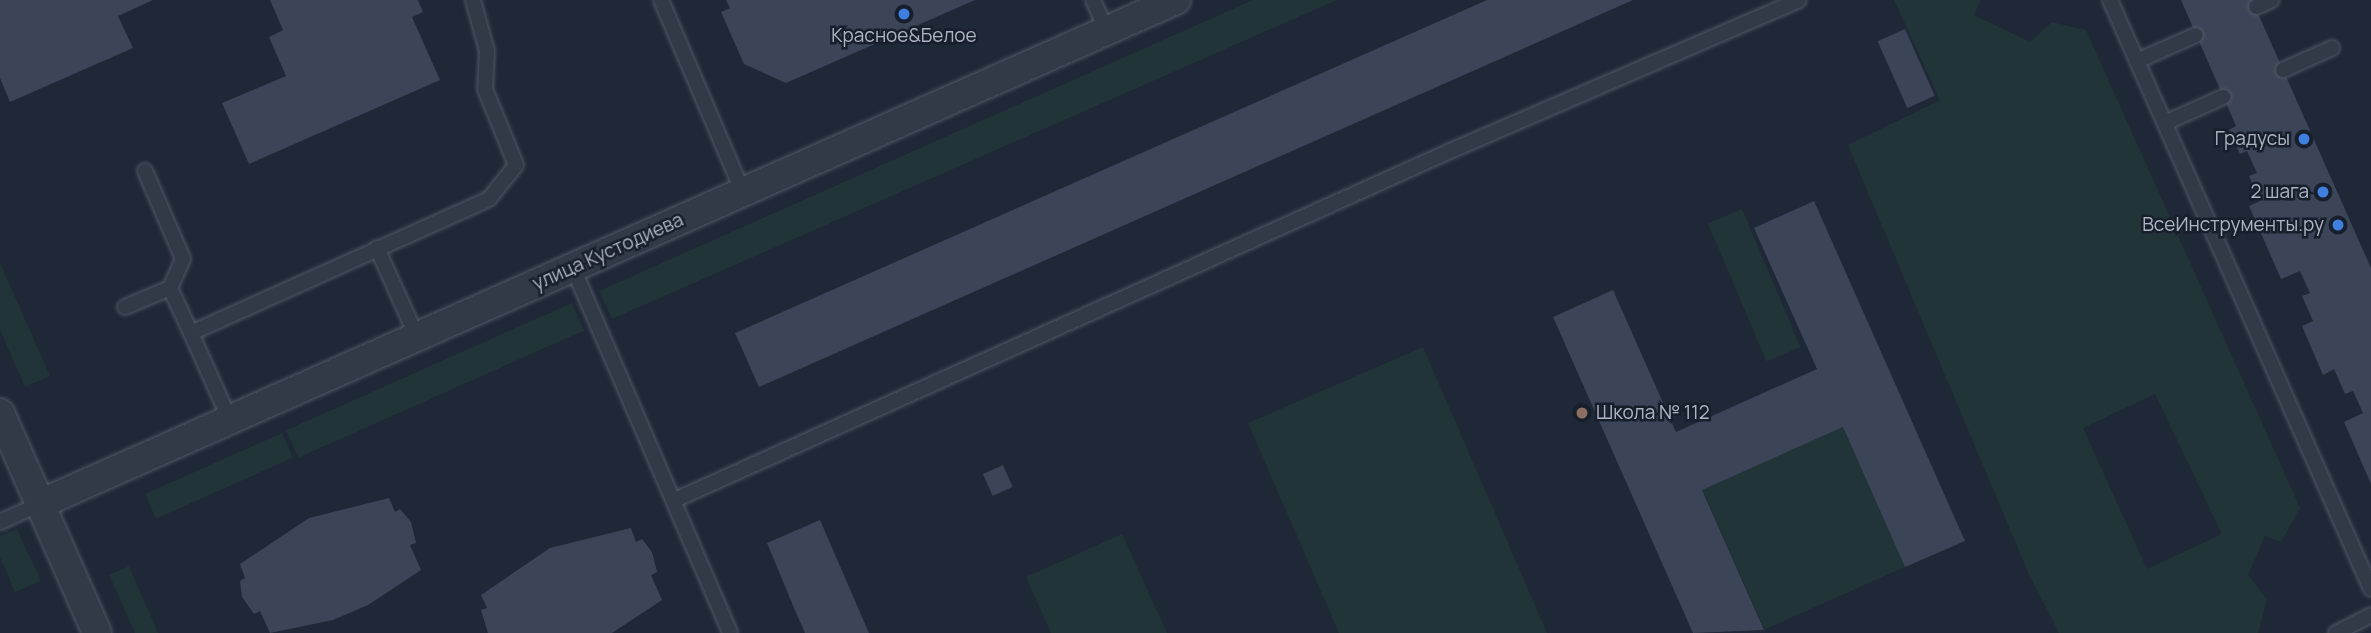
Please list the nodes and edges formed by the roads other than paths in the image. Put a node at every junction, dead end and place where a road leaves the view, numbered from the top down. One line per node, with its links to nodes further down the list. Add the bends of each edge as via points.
1 (473, 0): 19 (lane, via 487,51 485,89 516,165 489,199)
2 (661, 0): 18 (lane)
3 (1093, 0): 10 (lane)
4 (1176, 0): 10 (street, улица Кустодиева)
5 (1799, 0): 8 (lane)
6 (2110, 0): 13 (lane)
7 (2272, 0): 9 (lane)
8 (1782, 4): 27 (lane)
9 (2256, 8)
10 (1107, 31): 18 (street, улица Кустодиева)
11 (2196, 34): 13 (lane)
12 (2332, 48): 14 (lane)
13 (2137, 61): 16 (lane)
14 (2283, 70)
15 (2223, 97): 16 (lane)
16 (2165, 123): 30 (lane)
17 (145, 171): 21 (lane, via 183,259)
18 (743, 192): 20 (street, улица Кустодиева)
19 (377, 248): 23 (lane); 24 (lane)
20 (573, 268): 24 (street, улица Кустодиева); 27 (lane)
21 (170, 288): 22 (lane); 23 (lane)
22 (125, 307)
23 (191, 333): 26 (lane)
24 (417, 337): 26 (street, улица Кустодиева)
25 (0, 413): 28 (street)
26 (230, 420): 28 (street, улица Кустодиева)
27 (675, 499): 33 (lane)
28 (40, 504): 29 (lane); 32 (street)
29 (0, 522)
30 (2371, 589)
31 (2371, 615): 34 (lane)
32 (97, 633)
33 (730, 633)
34 (2336, 633)

